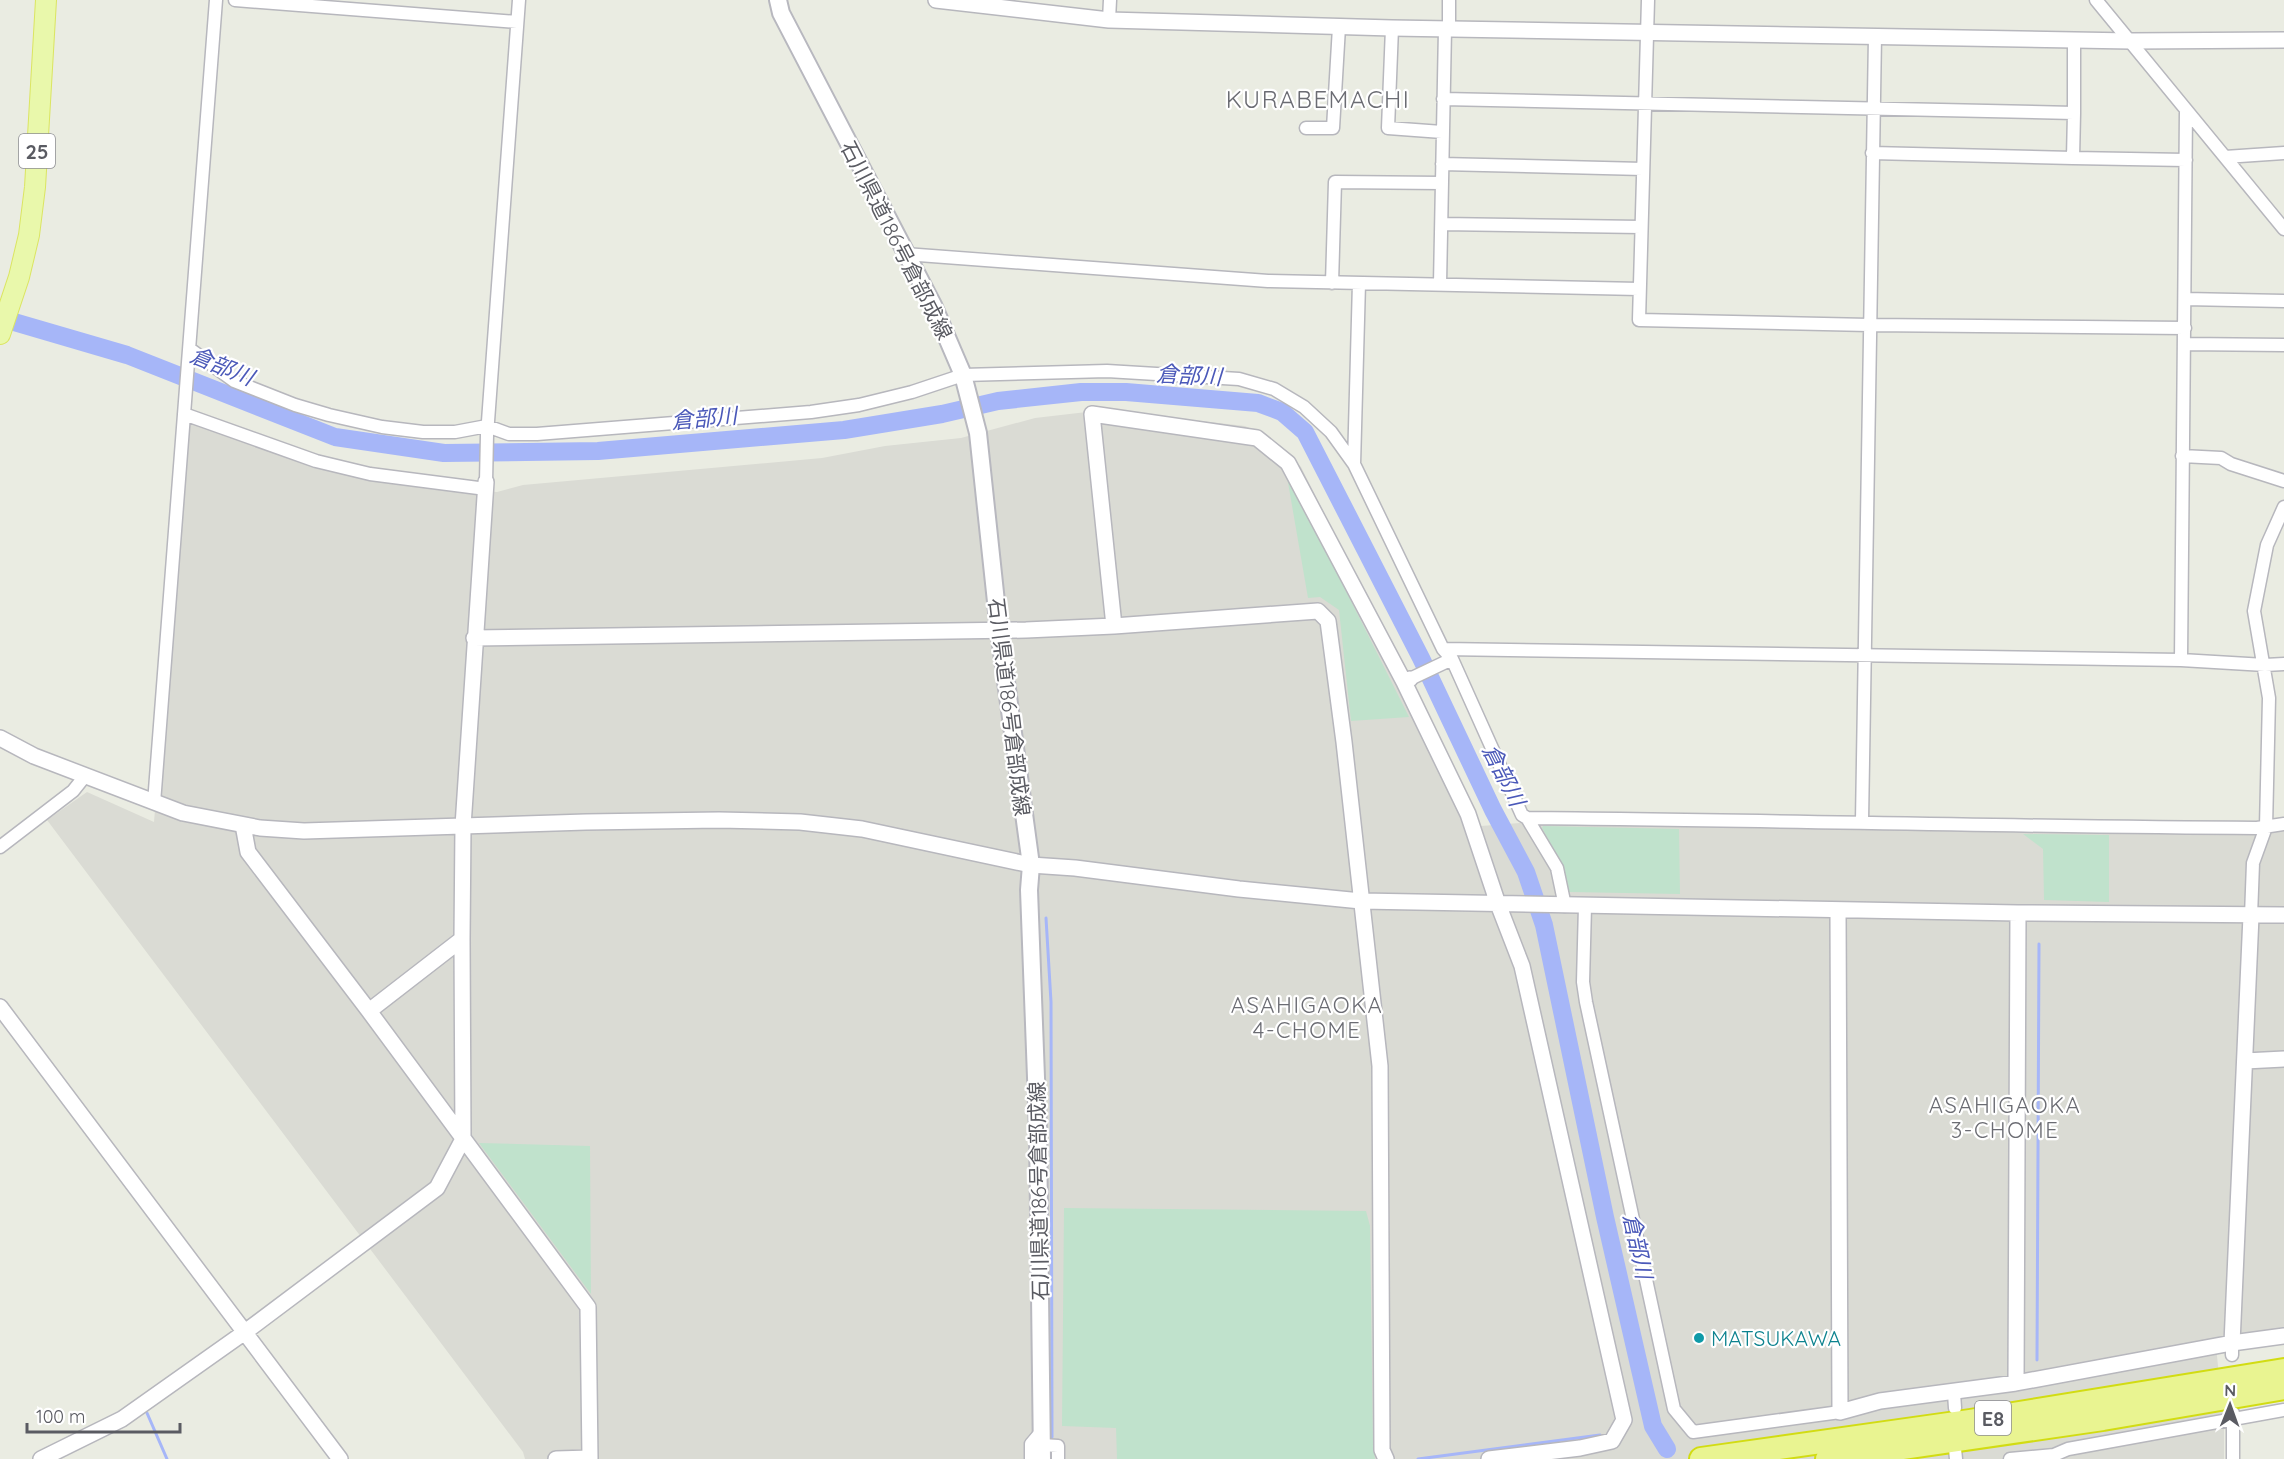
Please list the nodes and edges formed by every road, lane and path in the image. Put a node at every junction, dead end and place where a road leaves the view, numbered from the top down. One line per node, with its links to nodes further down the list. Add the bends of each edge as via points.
1 (46, 0): 48 (main road, 25, via 29,236)
2 (216, 0): 51 (street)
3 (235, 0): 12 (street)
4 (519, 0): 12 (street)
5 (778, 0): 39 (main road, 石川県道186号倉部成線, via 781,13)
6 (936, 0): 11 (street)
7 (1110, 0): 11 (street)
8 (1449, 0): 15 (street)
9 (1648, 0): 16 (street)
10 (2096, 0): 20 (street)
11 (1109, 20): 13 (street)
12 (517, 22): 54 (street)
13 (1339, 27): 14 (street); 26 (street, via 1334,128)
14 (1392, 28): 15 (street); 27 (street, via 1388,128)
15 (1447, 29): 16 (street); 21 (street)
16 (1647, 32): 17 (street); 22 (street)
17 (1875, 36): 18 (street); 23 (street)
18 (2074, 40): 20 (street); 25 (street)
19 (2284, 40): 20 (street)
20 (2131, 41): 24 (street)
21 (1443, 99): 22 (street); 27 (street)
22 (1645, 104): 23 (street); 34 (street)
23 (1873, 108): 25 (street); 28 (street)
24 (2186, 110): 30 (street); 32 (street)
25 (2074, 113): 31 (street)
26 (1306, 128)
27 (1442, 132): 33 (street)
28 (1872, 153): 31 (street); 46 (street)
29 (2284, 153): 30 (street)
30 (2225, 157): 38 (street)
31 (2073, 158): 32 (street)
32 (2186, 160): 44 (street)
33 (1442, 164): 34 (street); 35 (street)
34 (1643, 169): 37 (street)
35 (1442, 183): 36 (street); 40 (street, via 1335,182)
36 (1442, 224): 37 (street); 42 (street)
37 (1641, 227): 43 (street)
38 (2284, 229)
39 (905, 254): 40 (street); 52 (main road, 石川県道186号倉部成線, via 933,305)
40 (1332, 283): 41 (street)
41 (1359, 283): 42 (street); 56 (street)
42 (1440, 284): 43 (street)
43 (1639, 289): 46 (street, via 1639,320)
44 (2185, 299): 45 (street); 47 (street)
45 (2284, 301)
46 (1869, 325): 47 (street); 64 (street)
47 (2185, 328): 49 (street)
48 (0, 334)
49 (2185, 344): 50 (street); 55 (street)
50 (2284, 345)
51 (190, 351): 53 (street); 54 (street, via 234,381 329,415 382,428 423,432)
52 (963, 377): 54 (street, via 859,405 811,412 537,434); 56 (street, via 1107,370 1239,379 1274,389 1304,407 1331,432); 61 (main road, 石川県道186号倉部成線, via 978,434)
53 (185, 408): 58 (street, via 316,461 370,474); 72 (street)
54 (487, 430): 58 (street)
55 (2182, 456): 57 (street, via 2222,458); 65 (street)
56 (1354, 464): 63 (street)
57 (2284, 481)
58 (486, 485): 62 (street)
59 (2284, 507): 68 (street, via 2268,545 2254,612)
60 (1114, 626): 61 (street); 69 (street, via 1092,414 1257,438 1288,463); 81 (street, via 1318,611 1328,621)
61 (999, 630): 62 (street); 80 (main road, 石川県道186号倉部成線)
62 (474, 638): 77 (street)
63 (1443, 649): 64 (street); 66 (street)
64 (1863, 656): 65 (street); 74 (street)
65 (2181, 660): 68 (street)
66 (1448, 661): 69 (street); 73 (street)
67 (2284, 664): 68 (street)
68 (2265, 665): 78 (street, via 2269,698)
69 (1407, 680): 82 (street, via 1468,814)
70 (0, 738): 71 (street)
71 (85, 776): 72 (street); 79 (street, via 73,791)
72 (154, 803): 76 (street)
73 (1527, 818): 74 (street); 83 (street, via 1557,868)
74 (1862, 821): 78 (street, via 2060,827)
75 (2284, 824): 78 (street)
76 (243, 825): 77 (street, via 304,831); 91 (street, via 248,852)
77 (463, 826): 80 (street, via 719,819 800,822 862,830); 89 (street)
78 (2266, 827): 88 (street, via 2253,863)
79 (0, 847)
80 (1031, 865): 81 (street); 104 (main road, 石川県道186号倉部成線)
81 (1361, 901): 82 (street); 111 (street, via 1380,1066)
82 (1498, 904): 83 (street); 112 (street, via 1522,966 1624,1420 1612,1441)
83 (1560, 905): 84 (street)
84 (1585, 906): 85 (street); 102 (street, via 1586,1002 1674,1408 1693,1432)
85 (1838, 910): 86 (street); 102 (street)
86 (2018, 913): 88 (street); 99 (street)
87 (2284, 915): 88 (street)
88 (2251, 916): 93 (street)
89 (462, 939): 91 (street); 94 (street)
90 (0, 1007): 95 (street)
91 (369, 1011): 94 (street)
92 (2284, 1059): 93 (street)
93 (2245, 1061): 97 (street)
94 (464, 1139): 95 (street, via 437,1188); 108 (street, via 588,1307 590,1458)
95 (245, 1332): 106 (street, via 122,1419); 107 (street)
96 (2284, 1336): 97 (street)
97 (2232, 1349): 99 (street)
98 (2284, 1370): 113 (highway, E8, via 1992,1418)
99 (2016, 1383): 102 (street, via 1954,1400 1880,1401)
100 (2284, 1388): 114 (highway, E8)
101 (2284, 1410): 103 (street)
102 (1840, 1412)
103 (2233, 1416): 105 (street, via 2068,1449); 116 (street)
104 (1042, 1445): 109 (street, via 1031,1444); 110 (street, via 1058,1446)
105 (2057, 1457): 115 (street)
106 (41, 1459)
107 (340, 1459)
108 (556, 1459)
109 (1031, 1459)
110 (1058, 1459)
111 (1386, 1459)
112 (1489, 1459)
113 (1701, 1459)
114 (1827, 1459)
115 (2010, 1459)
116 (2233, 1459)

